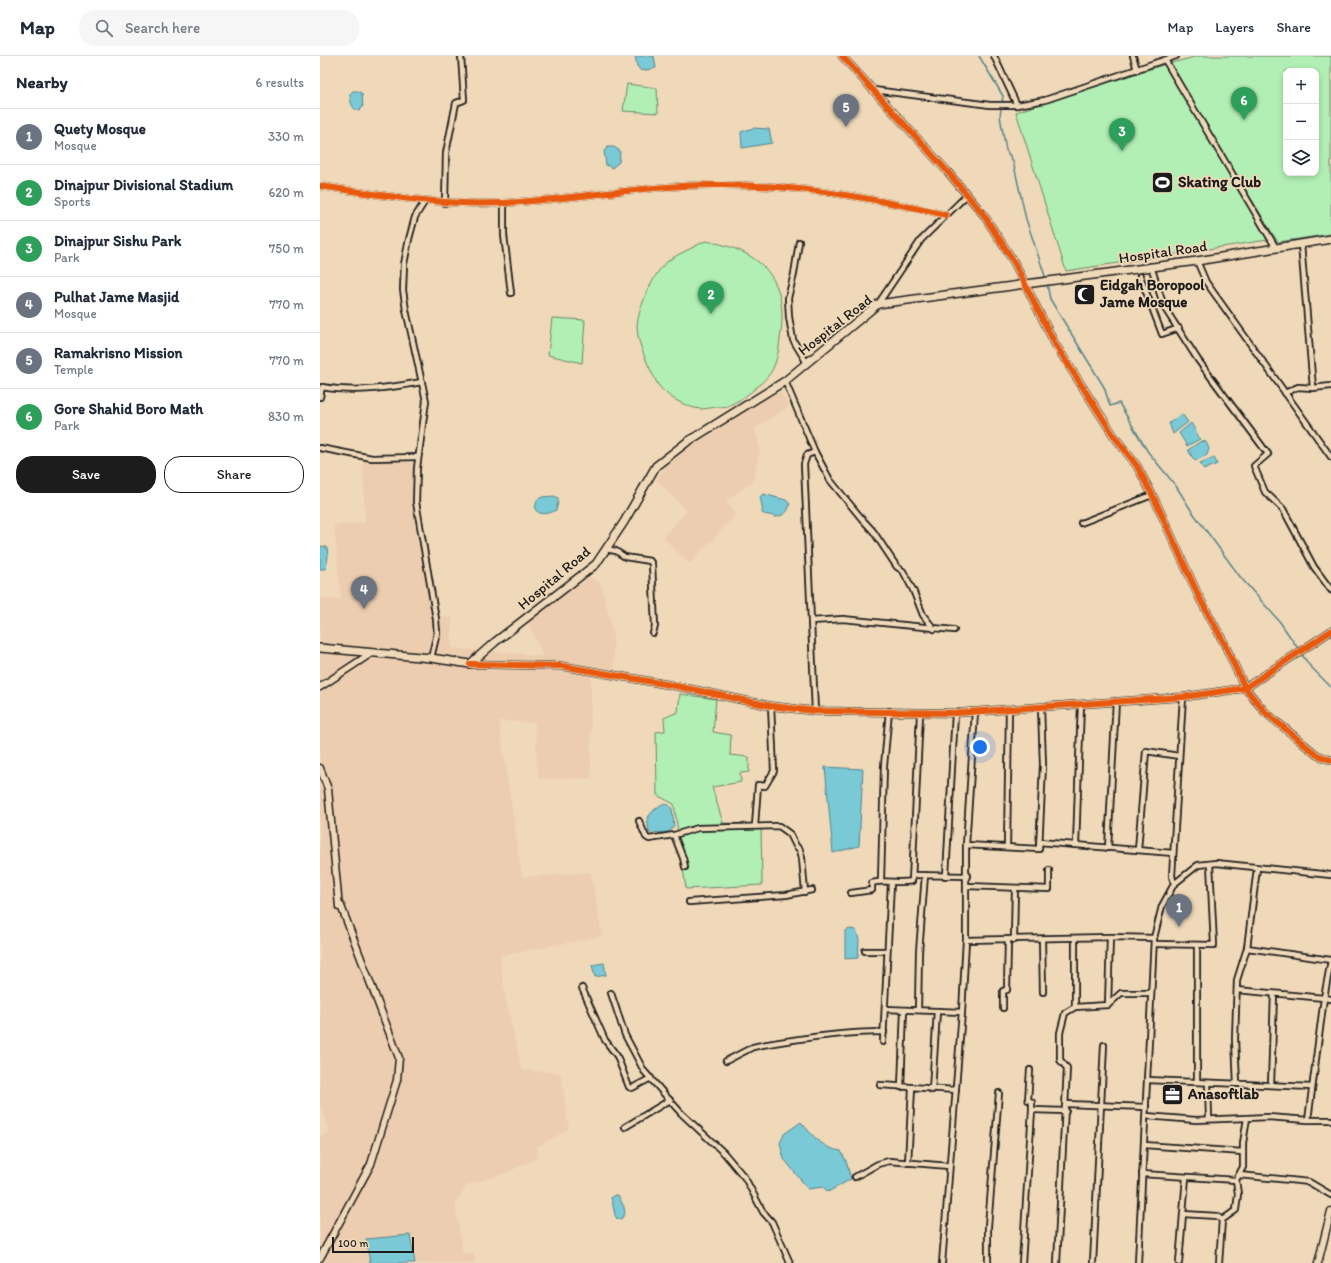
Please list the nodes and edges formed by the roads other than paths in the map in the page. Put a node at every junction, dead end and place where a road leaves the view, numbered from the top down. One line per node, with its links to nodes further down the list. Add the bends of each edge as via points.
1 (461, 56): 13 (street, via 464,100 456,103 448,146)
2 (842, 56): 8 (street)
3 (994, 56): 9 (street)
4 (1133, 56): 7 (street)
5 (1176, 56): 6 (street)
6 (1165, 60): 7 (street); 19 (street)
7 (1137, 70): 9 (street, via 1045,100)
8 (874, 90): 9 (street); 11 (street)
9 (1014, 105)
10 (320, 186): 12 (street)
11 (966, 194): 15 (street); 23 (street, via 983,214)
12 (424, 201): 13 (street); 29 (street, via 415,217 409,239 404,264 403,290)
13 (444, 203): 14 (street)
14 (504, 203): 15 (street, via 584,197 651,187 731,185 839,193); 24 (street, via 504,235)
15 (946, 215): 25 (street, via 920,240)
16 (1331, 240): 18 (main road, Hospital Road)
17 (799, 242): 27 (street, via 788,298 789,317 793,340)
18 (1301, 244): 19 (main road, Hospital Road); 31 (street)
19 (1276, 248): 20 (main road, Hospital Road)
20 (1197, 261): 21 (main road, Hospital Road); 32 (street, via 1206,282)
21 (1151, 266): 23 (main road, Hospital Road); 26 (street, via 1164,307)
22 (1140, 276): 26 (street, via 1162,334)
23 (1025, 283): 25 (main road, Hospital Road); 38 (street, via 1055,344 1114,436 1137,466)
24 (511, 293)
25 (878, 304): 27 (main road, Hospital Road)
26 (1179, 328): 41 (street, via 1198,360 1268,454 1254,466 1265,492 1283,509 1314,566)
27 (807, 363): 28 (main road, Hospital Road)
28 (785, 381): 35 (street); 40 (main road, Hospital Road, via 687,442 656,466)
29 (422, 382): 33 (street, via 362,390 322,387); 37 (street, via 426,401)
30 (1331, 386): 31 (street)
31 (1313, 388): 32 (street, via 1298,387)
32 (1285, 393): 36 (street)
33 (320, 398)
34 (320, 448): 37 (street, via 372,458)
35 (815, 452): 42 (street, via 807,455 804,464); 43 (street, via 830,480 873,531 897,567 903,571 923,615)
36 (1331, 457)
37 (418, 458): 49 (street, via 417,517 437,633)
38 (1152, 495): 39 (street); 52 (street)
39 (1081, 523)
40 (606, 549): 46 (street, via 626,557 650,561 652,564); 50 (main road, Hospital Road, via 596,564)
41 (1331, 590)
42 (811, 621): 43 (street, via 843,619); 59 (street)
43 (934, 629): 44 (street)
44 (954, 630)
45 (1331, 631): 52 (street)
46 (653, 632)
47 (320, 648): 48 (main road)
48 (370, 654): 49 (main road); 51 (street)
49 (431, 658): 50 (main road)
50 (470, 664): 56 (street, via 562,666)
51 (320, 687)
52 (1245, 688): 53 (street); 65 (street, via 1265,712 1317,754)
53 (1183, 697): 54 (street); 64 (street)
54 (1116, 701): 55 (street); 74 (street)
55 (1081, 704): 57 (street); 72 (street)
56 (770, 706): 59 (street); 68 (street, via 774,771 765,786 758,785)
57 (1041, 706): 58 (street); 70 (street, via 1043,765)
58 (1008, 709): 61 (street); 73 (street)
59 (815, 711): 60 (street)
60 (889, 711): 62 (street); 86 (street, via 884,766)
61 (974, 712): 63 (street); 71 (street)
62 (920, 714): 63 (street); 81 (street)
63 (955, 714): 83 (street)
64 (1179, 756): 75 (street, via 1146,751); 76 (street)
65 (1331, 760)
66 (320, 768): 166 (street, via 328,789 339,907 341,906 399,1058 397,1080 371,1164)
67 (639, 821): 69 (street, via 649,839)
68 (755, 826): 69 (street, via 698,828); 92 (street, via 779,826 790,834 800,850)
69 (674, 835): 78 (street)
70 (1039, 842): 72 (street); 73 (street, via 1039,849)
71 (966, 845): 73 (street); 84 (street)
72 (1076, 845): 74 (street)
73 (1007, 847)
74 (1108, 848): 75 (street)
75 (1138, 850): 76 (street)
76 (1173, 853): 88 (street)
77 (1210, 864): 79 (street); 88 (street, via 1198,865); 103 (street, via 1214,945)
78 (685, 867)
79 (1257, 868): 85 (street); 104 (street)
80 (1049, 870): 90 (street, via 1049,889)
81 (913, 875): 82 (street); 87 (street, via 912,881)
82 (925, 875): 83 (street); 121 (street, via 919,952)
83 (946, 876): 84 (street)
84 (967, 876): 89 (street)
85 (1331, 876)
86 (881, 880): 87 (street); 93 (street, via 872,883 872,890)
87 (891, 883): 106 (street)
88 (1174, 884): 96 (street, via 1162,906)
89 (966, 886): 90 (street); 98 (street)
90 (1015, 888): 100 (street)
91 (812, 890): 92 (street)
92 (805, 892): 94 (street, via 786,896)
93 (851, 893)
94 (689, 902)
95 (1110, 937): 96 (street); 97 (street); 116 (street)
96 (1154, 938): 102 (street)
97 (1076, 939): 101 (street); 117 (street)
98 (966, 940): 99 (street); 123 (street)
99 (1008, 940): 100 (street); 118 (street, via 1007,990 1003,991)
100 (1014, 940): 101 (street)
101 (1042, 940): 110 (street)
102 (1154, 944): 103 (street); 112 (street)
103 (1197, 945): 131 (street)
104 (1247, 948): 107 (street); 109 (street, via 1237,980)
105 (865, 950): 106 (street)
106 (887, 951): 119 (street)
107 (1331, 960): 114 (street)
108 (582, 988): 129 (street, via 605,1040 617,1056 629,1087 632,1088)
109 (1237, 990): 113 (street); 133 (street)
110 (1043, 992)
111 (611, 993): 129 (street, via 631,1047 644,1071)
112 (1151, 993): 116 (street, via 1121,993); 130 (street)
113 (1274, 994): 114 (street); 135 (street)
114 (1324, 998): 115 (street); 137 (street)
115 (1331, 999)
116 (1108, 1005): 117 (street)
117 (1075, 1007): 143 (street, via 1065,1013 1060,1033 1060,1060 1067,1068)
118 (1003, 1008)
119 (885, 1009): 120 (street); 124 (street)
120 (904, 1010): 121 (street); 136 (street)
121 (918, 1010): 122 (street)
122 (937, 1011): 123 (street); 139 (street)
123 (962, 1012): 140 (street)
124 (884, 1032): 125 (street); 127 (street, via 821,1036 762,1045)
125 (883, 1042)
126 (1104, 1045): 144 (street)
127 (726, 1061)
128 (1030, 1070): 146 (street, via 1028,1100 1032,1102)
129 (651, 1078): 142 (street)
130 (1147, 1080): 131 (street); 145 (street)
131 (1197, 1082): 132 (street)
132 (1208, 1083): 133 (street); 150 (street)
133 (1237, 1084): 135 (street)
134 (880, 1085): 136 (street)
135 (1272, 1085): 137 (street)
136 (901, 1087): 138 (street)
137 (1312, 1087): 151 (street)
138 (912, 1088): 139 (street); 156 (street)
139 (932, 1090): 140 (street)
140 (956, 1090): 157 (street)
141 (999, 1093): 169 (street, via 988,1226)
142 (670, 1100): 153 (street); 167 (street, via 724,1153 745,1178 763,1212 772,1222)
143 (1066, 1104): 144 (street); 147 (street)
144 (1101, 1105): 145 (street); 172 (street)
145 (1146, 1107): 148 (street)
146 (1032, 1110): 147 (street); 170 (street)
147 (1066, 1112): 171 (street)
148 (1146, 1116): 150 (street); 154 (street)
149 (1247, 1118): 150 (street); 151 (street); 155 (street)
150 (1209, 1119)
151 (1308, 1120): 152 (street)
152 (1331, 1120)
153 (625, 1127)
154 (1144, 1145): 155 (street); 158 (street)
155 (1243, 1152): 161 (street, via 1243,1168)
156 (908, 1163): 157 (street); 159 (street, via 889,1161)
157 (950, 1166): 168 (street)
158 (1142, 1174): 160 (street); 173 (street)
159 (855, 1177)
160 (1186, 1177): 161 (street); 164 (street)
161 (1237, 1177): 162 (street, via 1309,1182); 165 (street, via 1236,1210)
162 (1331, 1195)
163 (1331, 1211): 176 (street)
164 (1183, 1214): 165 (street, via 1217,1216); 174 (street)
165 (1222, 1220): 175 (street)
166 (320, 1258)
167 (790, 1263)
168 (942, 1263)
169 (988, 1263)
170 (1022, 1263)
171 (1057, 1263)
172 (1094, 1263)
173 (1138, 1263)
174 (1180, 1263)
175 (1219, 1263)
176 (1318, 1263)

